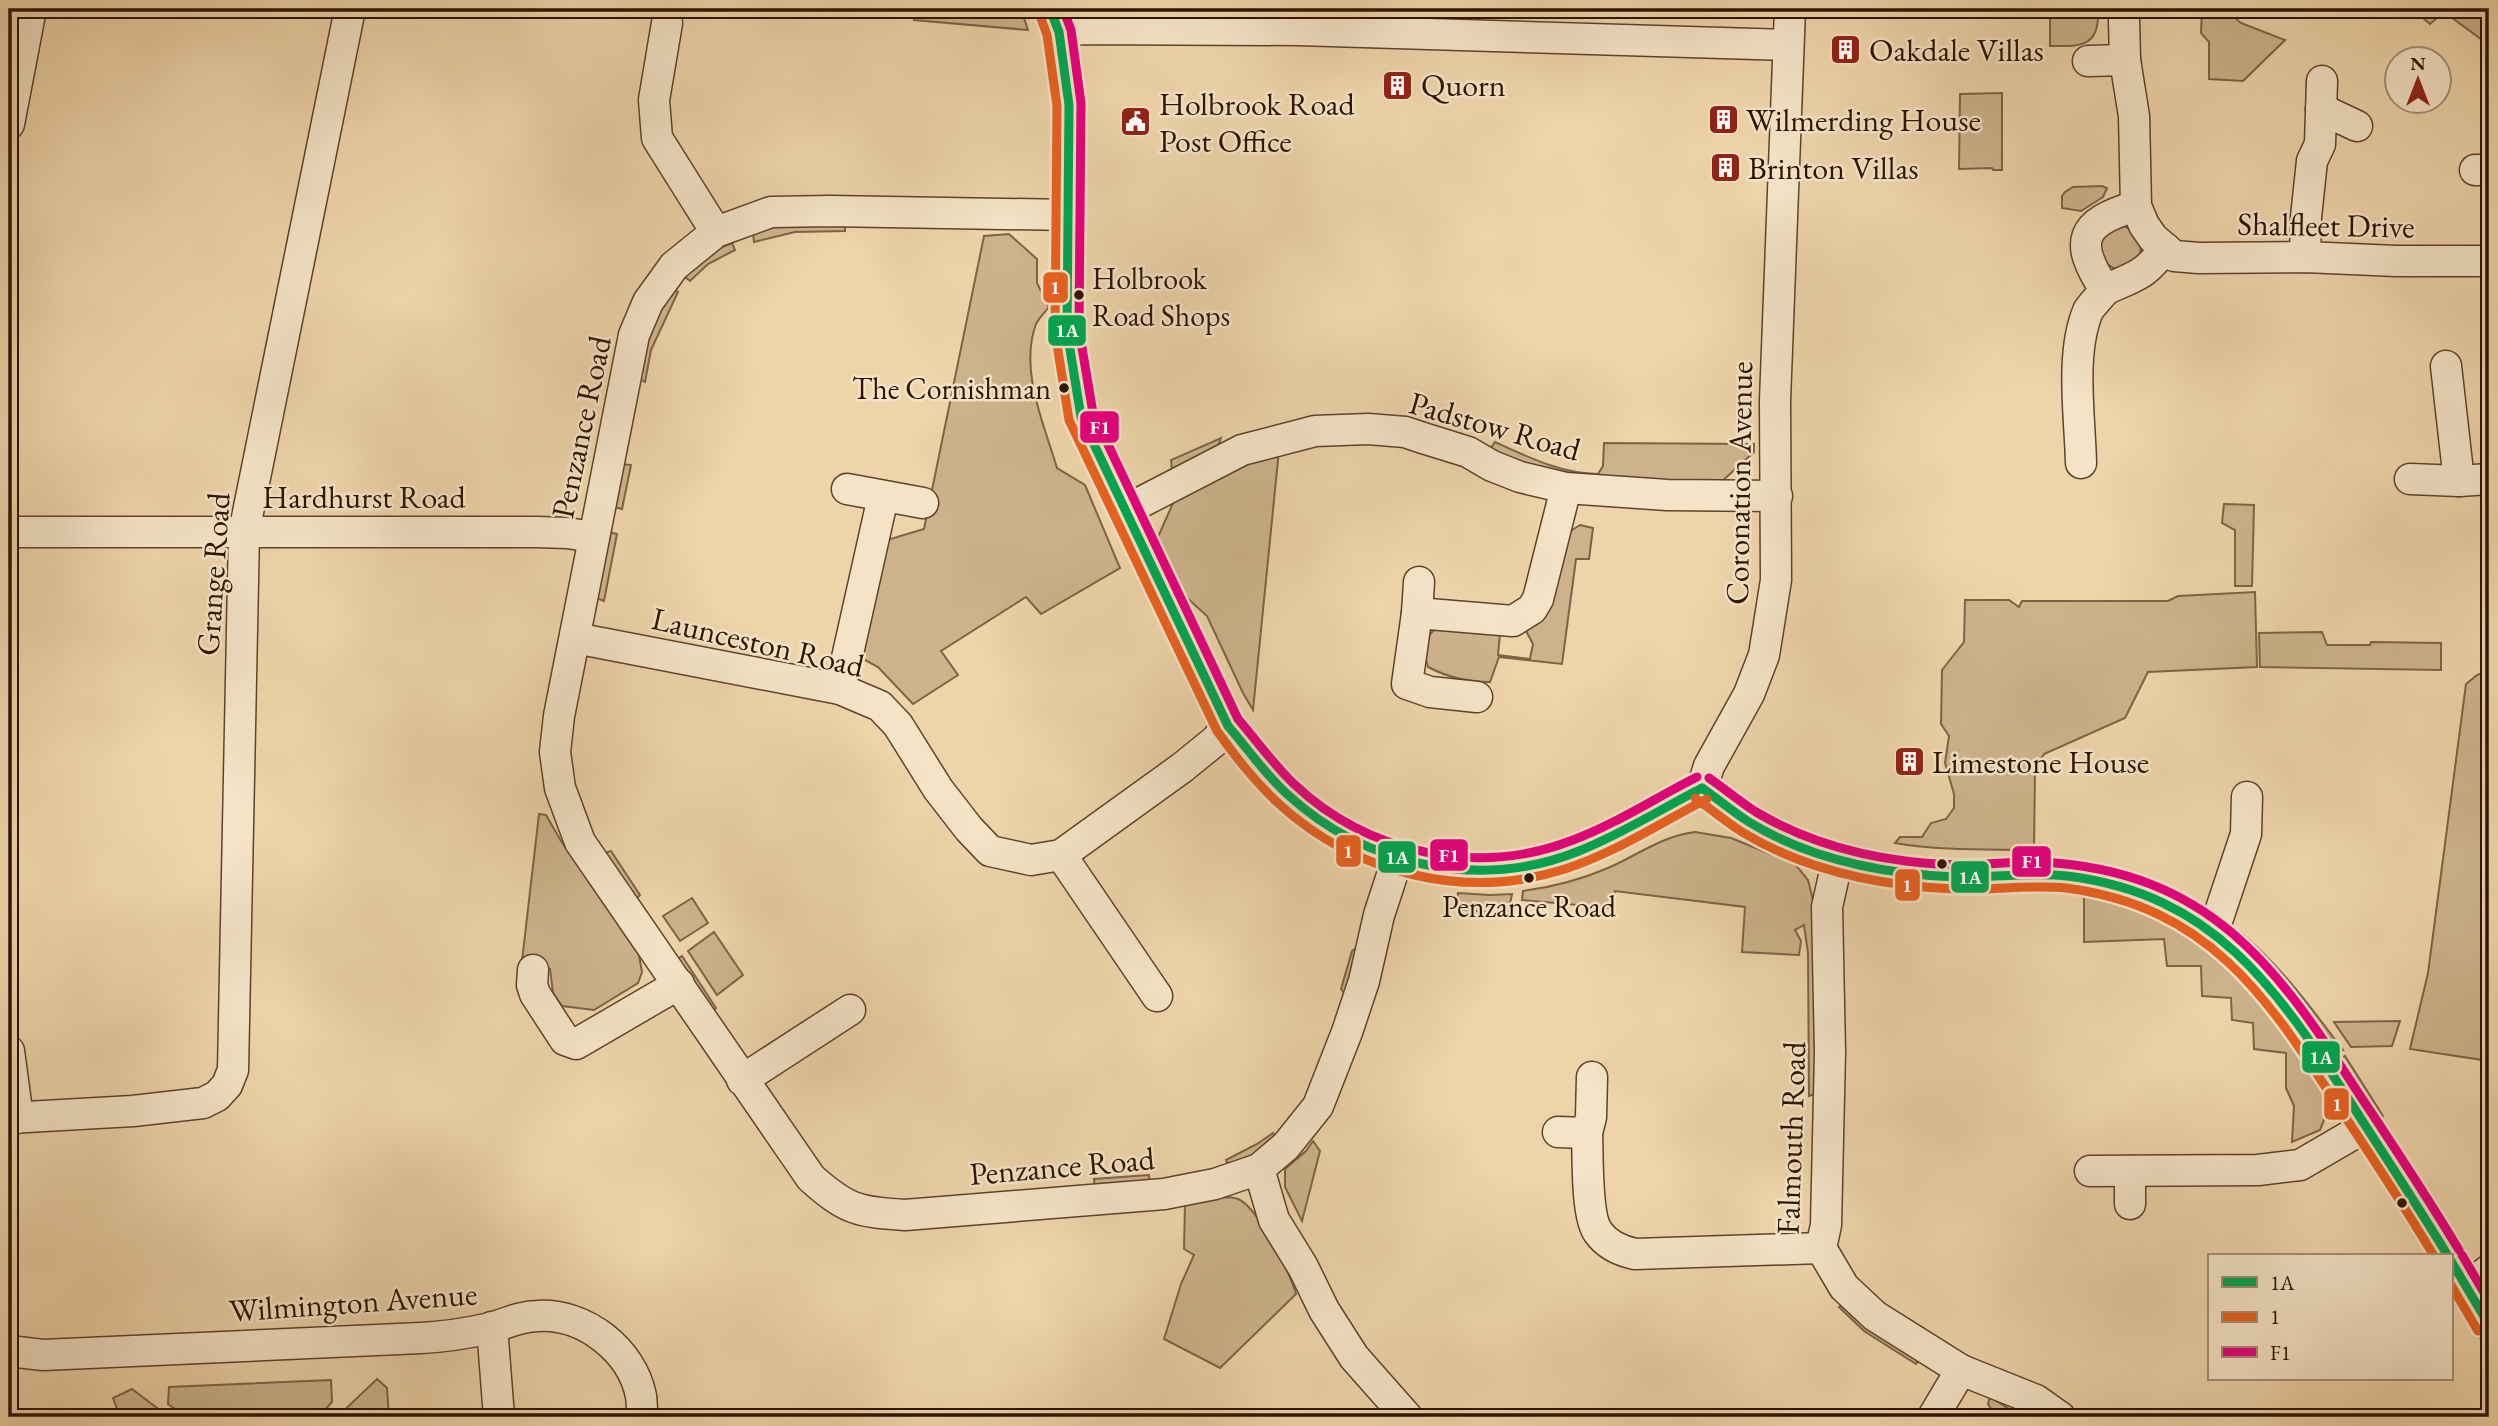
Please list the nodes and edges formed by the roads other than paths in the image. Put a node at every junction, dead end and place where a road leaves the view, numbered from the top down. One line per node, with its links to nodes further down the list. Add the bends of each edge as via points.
1 (32, 9): 10 (street)
2 (350, 9): 31 (street, Grange Road)
3 (1790, 9): 7 (street, Coronation Avenue)
4 (1054, 20): 7 (street, via 1083,29 1298,30); 13 (street, via 1069,105)
5 (2124, 21): 8 (street)
6 (667, 23): 14 (street, via 654,100 657,138)
7 (1788, 45): 26 (street, Coronation Avenue, via 1774,401)
8 (2125, 60): 9 (street); 12 (street, via 2134,116)
9 (2088, 61)
10 (9, 124)
11 (2357, 126): 16 (street, via 2321,95 2320,144 2309,180)
12 (2136, 206): 15 (street, via 2144,225); 18 (street, via 2111,214 2086,237 2091,265)
13 (1069, 215): 14 (street, Penzance Road, via 771,212); 29 (street, via 1067,331 1072,374 1081,417)
14 (716, 232): 32 (street, Penzance Road, via 674,266 648,302 634,335)
15 (2165, 248): 16 (street, Shalfleet Drive, via 2186,258); 18 (street, via 2139,276)
16 (2305, 257): 17 (street, Shalfleet Drive)
17 (2489, 261)
18 (2105, 290): 20 (street, via 2089,309 2081,335)
19 (2446, 366): 23 (street)
20 (2081, 463)
21 (2410, 478): 23 (street)
22 (2489, 479): 23 (street)
23 (2459, 481)
24 (1566, 488): 26 (street, Padstow Road); 29 (street, Padstow Road, via 1520,477 1468,452 1405,432 1315,431 1242,450); 34 (street, via 1532,609 1513,621)
25 (847, 489): 27 (street)
26 (1777, 496): 39 (street, Coronation Avenue, via 1776,580 1763,655 1749,694 1709,766)
27 (883, 497): 28 (street); 36 (street)
28 (923, 503)
29 (1126, 510): 38 (street)
30 (9, 531): 31 (street, Hardhurst Road)
31 (244, 533): 32 (street, Hardhurst Road, via 557,533); 52 (street, Grange Road, via 233,1070 218,1096 203,1103)
32 (594, 537): 35 (street, Penzance Road)
33 (1419, 582): 34 (street)
34 (1417, 613): 37 (street, via 1407,684 1430,692)
35 (575, 638): 36 (street, Launceston Road); 46 (street, Penzance Road, via 555,752 560,788 580,842)
36 (840, 689): 41 (street, Launceston Road, via 880,706 898,725 937,789 990,850 1031,860)
37 (1477, 697)
38 (1228, 726): 41 (street, Launceston Road, via 1183,767); 43 (street, via 1256,763 1296,802 1338,833)
39 (1702, 788): 42 (street, via 1773,836); 43 (street, via 1560,858 1501,871 1437,869)
40 (2247, 797): 44 (street, via 2246,834)
41 (1061, 855): 47 (street)
42 (1838, 858): 44 (street, via 1891,871 1958,877 2041,874 2112,884 2175,909); 58 (street, Falmouth Road, via 1827,907 1830,1052 1826,1225)
43 (1397, 860): 54 (street, Penzance Road, via 1352,1020 1318,1106 1286,1146)
44 (2213, 933): 53 (street, via 2242,956 2300,1024)
45 (533, 970): 46 (street, via 536,994 565,1040 576,1044)
46 (679, 984): 51 (street, Penzance Road)
47 (1157, 996)
48 (850, 1010): 51 (street)
49 (9, 1051): 52 (street)
50 (1592, 1077): 58 (street, via 1591,1117 1572,1133 1597,1231 1613,1247 1635,1254)
51 (742, 1080): 54 (street, Penzance Road, via 811,1178 844,1205 872,1213 905,1215 1164,1194)
52 (13, 1118)
53 (2367, 1126): 56 (street, via 2300,1165 2258,1170); 59 (street)
54 (1259, 1169): 69 (street, via 1273,1220 1324,1310 1354,1357)
55 (2090, 1171): 56 (street)
56 (2130, 1171): 57 (street)
57 (2130, 1204)
58 (1821, 1248): 66 (street, Falmouth Road, via 1844,1286 1875,1316)
59 (2446, 1254)
60 (2452, 1264): 62 (street)
61 (2489, 1270): 62 (street)
62 (2466, 1288): 63 (street)
63 (2489, 1325)
64 (492, 1327): 65 (street, Wilmington Avenue, via 421,1338 43,1355); 67 (street); 68 (street, Wilmington Avenue, via 538,1316 558,1316 583,1324 618,1351 632,1371 641,1394)
65 (9, 1351)
66 (1961, 1370): 70 (street); 71 (street, Falmouth Road, via 2036,1400)
67 (499, 1417)
68 (642, 1417)
69 (1407, 1417)
70 (1933, 1417)
71 (2060, 1417)

